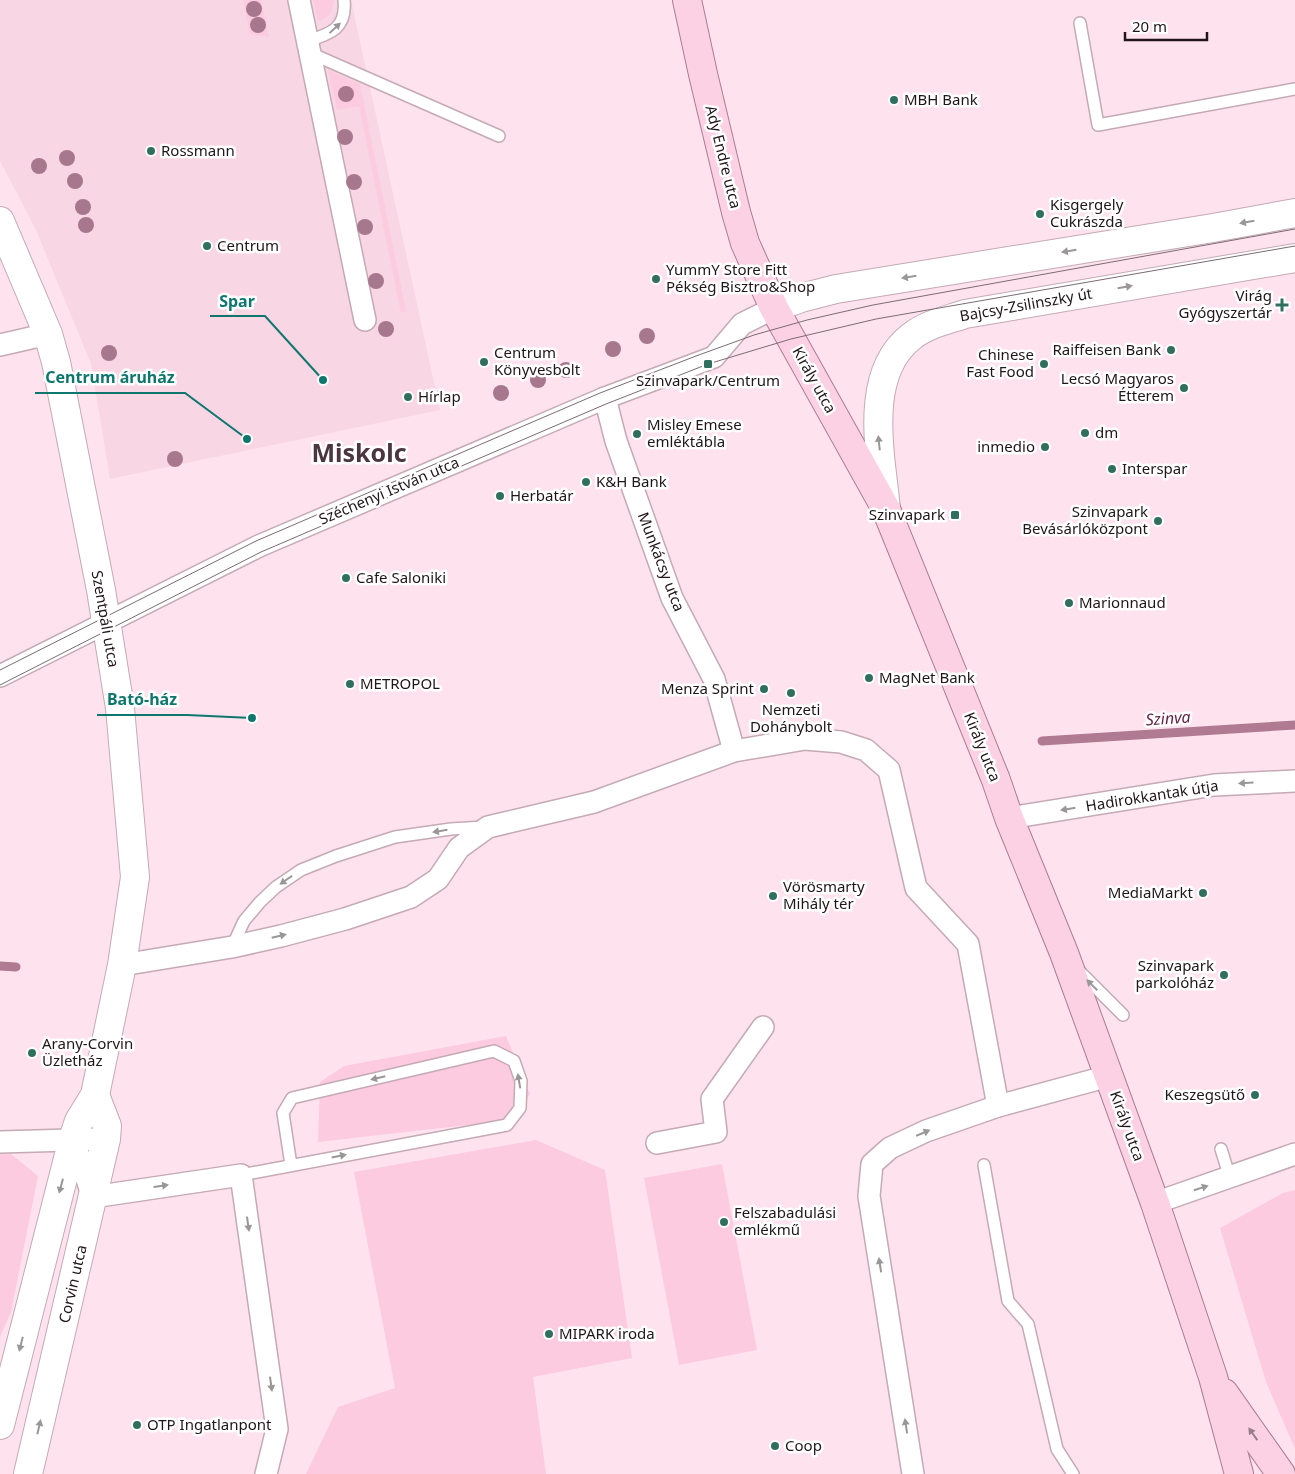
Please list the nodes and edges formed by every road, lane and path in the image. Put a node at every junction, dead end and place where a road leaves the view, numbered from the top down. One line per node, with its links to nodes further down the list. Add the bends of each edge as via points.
1 (299, 0): 5 (street)
2 (344, 0): 5 (lane, one-way to 2, via 335,31 343,20)
3 (687, 0): 11 (main road, Ady Endre utca, via 736,212 745,243)
4 (1080, 23): 6 (lane, via 1098,125)
5 (309, 47): 7 (lane); 12 (street)
6 (1295, 89)
7 (500, 136)
8 (1295, 214): 11 (street, one-way to 11, via 836,289)
9 (0, 221): 13 (street, Szentpáli utca)
10 (1295, 258): 16 (street, Bajcsy-Zsilinszky út, one-way to 10, via 878,430 879,398 885,373 894,355 912,336 965,314)
11 (774, 308): 15 (street, Széchenyi István utca, via 742,324 714,357); 16 (main road, Király utca)
12 (365, 320)
13 (48, 334): 14 (street); 17 (street, Szentpáli utca)
14 (0, 345)
15 (605, 398): 17 (street, Széchenyi István utca, via 259,546); 19 (street, Munkácsy utca, via 616,441 672,598 714,678)
16 (886, 509): 21 (main road, Király utca)
17 (106, 622): 18 (street, Széchenyi István utca); 25 (street, Szentpáli utca, via 120,708 135,877)
18 (0, 676)
19 (734, 751): 22 (street, via 594,802); 30 (street, via 805,739 841,742 866,750 889,770 916,888 968,944)
20 (1295, 781): 21 (street, Hadirokkantak útja, one-way to 21, via 1214,785)
21 (1009, 818): 24 (main road, Király utca)
22 (488, 826): 23 (street, one-way to 22, via 345,919 411,897 438,879 459,848); 23 (lane, one-way to 23, via 395,837 301,870 260,902 244,921)
23 (232, 947): 25 (street)
24 (1064, 953): 26 (lane, one-way to 24); 28 (main road, Király utca)
25 (122, 965): 29 (street, Szentpáli utca)
26 (1123, 1015)
27 (763, 1027): 34 (street, via 712,1099 716,1132)
28 (1109, 1076): 30 (street); 42 (main road, Király utca)
29 (95, 1095): 31 (street, via 79,1121); 32 (street, Corvin utca, via 108,1126)
30 (998, 1106): 47 (street, one-way to 30, via 869,1196 872,1164 890,1148 917,1135)
31 (73, 1139): 32 (street); 33 (street); 41 (street); 44 (street, one-way to 44)
32 (106, 1139): 41 (street, Corvin utca)
33 (0, 1142)
34 (657, 1143)
35 (1222, 1149): 40 (lane)
36 (1295, 1154): 40 (street)
37 (291, 1165): 37 (lane, one-way to 37, via 507,1125 520,1108 521,1081 514,1061 494,1051 292,1098 282,1113); 39 (lane)
38 (984, 1165): 48 (lane, via 1008,1301 1028,1324 1057,1449)
39 (241, 1175): 41 (street, one-way to 39); 46 (street, one-way to 46, via 277,1429)
40 (1230, 1178): 42 (street, one-way to 40)
41 (93, 1197): 45 (street, Corvin utca, one-way to 41)
42 (1155, 1203): 43 (main road, Király utca)
43 (1213, 1377): 49 (main road, Király utca); 50 (main road, Király utca, one-way to 43)
44 (0, 1424)
45 (28, 1474)
46 (266, 1474)
47 (913, 1474)
48 (1073, 1474)
49 (1238, 1474)
50 (1281, 1474)

